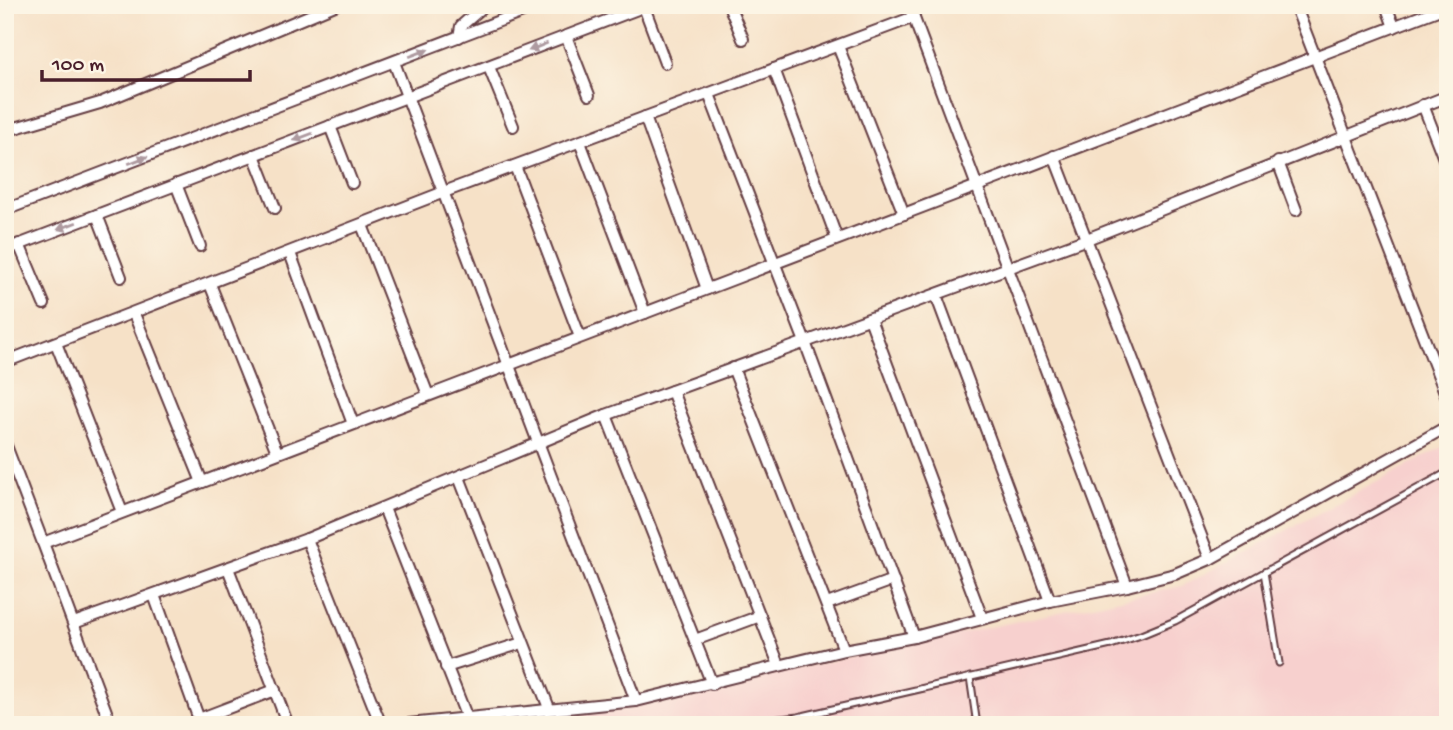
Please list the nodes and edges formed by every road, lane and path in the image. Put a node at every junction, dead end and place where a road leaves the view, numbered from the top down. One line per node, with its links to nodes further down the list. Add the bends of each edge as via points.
1 (334, 5): 29 (street, via 100,103)
2 (485, 5): 13 (street, via 461,26)
3 (541, 5): 13 (street)
4 (729, 5): 14 (street)
5 (909, 5): 10 (street)
6 (1295, 5): 16 (street)
7 (1386, 5): 11 (street)
8 (646, 6): 12 (street); 18 (street)
9 (1448, 6): 11 (street)
10 (914, 17): 15 (street); 39 (street)
11 (1394, 27): 16 (street)
12 (566, 36): 19 (street, one-way to 19); 22 (street)
13 (459, 37): 17 (street, one-way to 13)
14 (743, 39)
15 (838, 46): 20 (street); 44 (street)
16 (1316, 57): 30 (street); 33 (street)
17 (394, 62): 24 (street); 42 (street, one-way to 17)
18 (665, 63)
19 (489, 67): 24 (street); 28 (street)
20 (774, 69): 21 (street); 47 (street)
21 (709, 94): 26 (street); 53 (street)
22 (589, 95)
23 (1448, 96): 25 (street)
24 (407, 97): 27 (street); 40 (street)
25 (1423, 105): 30 (street); 36 (street)
26 (645, 117): 31 (street); 57 (street)
27 (330, 126): 32 (street, one-way to 32); 37 (street)
28 (513, 126)
29 (5, 131)
30 (1346, 135): 34 (street); 71 (street)
31 (580, 142): 35 (street); 60 (street)
32 (254, 155): 38 (street); 41 (street)
33 (1054, 156): 39 (street); 48 (street)
34 (1278, 162): 43 (street); 48 (street)
35 (514, 166): 40 (street); 63 (street)
36 (1448, 169)
37 (352, 183)
38 (176, 184): 45 (street); 50 (street)
39 (977, 186): 44 (street); 54 (street)
40 (444, 192): 46 (street); 67 (street)
41 (275, 208)
42 (5, 210)
43 (1296, 210)
44 (904, 214): 47 (street)
45 (97, 215): 49 (street, one-way to 49); 55 (street)
46 (362, 225): 52 (street); 70 (street)
47 (837, 239): 53 (street)
48 (1087, 239): 54 (street); 85 (street)
49 (19, 244): 51 (street); 59 (street)
50 (200, 246)
51 (5, 250)
52 (290, 253): 56 (street); 73 (street)
53 (775, 263): 57 (street); 64 (street)
54 (1009, 269): 58 (street); 89 (street)
55 (121, 277)
56 (210, 284): 61 (street); 77 (street)
57 (707, 289): 60 (street)
58 (936, 295): 62 (street); 91 (street)
59 (44, 304)
60 (645, 313): 63 (street)
61 (134, 314): 65 (street); 80 (street)
62 (870, 319): 64 (street); 94 (street)
63 (580, 337): 67 (street)
64 (805, 342): 68 (street); 88 (street)
65 (56, 343): 66 (street); 82 (street)
66 (5, 362)
67 (509, 364): 70 (street); 76 (street)
68 (733, 368): 69 (street); 92 (street)
69 (673, 391): 72 (street); 93 (street)
70 (428, 396): 73 (street)
71 (1448, 400)
72 (606, 415): 76 (street); 97 (street)
73 (353, 424): 77 (street)
74 (1448, 426): 85 (street)
75 (5, 443): 84 (street)
76 (538, 443): 79 (street); 106 (street)
77 (277, 452): 80 (street)
78 (1448, 472): 87 (lane)
79 (459, 477): 81 (street); 98 (street)
80 (202, 482): 82 (street)
81 (384, 508): 83 (street); 102 (street)
82 (122, 512): 84 (street)
83 (307, 539): 86 (street); 114 (street)
84 (43, 543): 95 (street)
85 (1210, 559): 89 (street)
86 (228, 568): 90 (street); 105 (street)
87 (1264, 572): 100 (lane); 103 (lane, via 1141,635)
88 (893, 580): 92 (street); 96 (street)
89 (1127, 586): 91 (street)
90 (154, 594): 95 (street); 110 (street)
91 (1050, 601): 94 (street)
92 (827, 604): 99 (street)
93 (760, 616): 97 (street); 101 (street)
94 (982, 618): 96 (street)
95 (74, 623): 112 (street)
96 (914, 636): 99 (street)
97 (695, 640): 104 (street)
98 (522, 643): 102 (street); 107 (street)
99 (844, 650): 101 (street)
100 (1279, 663)
101 (779, 665): 104 (street)
102 (446, 667): 109 (street)
103 (970, 677): 108 (lane); 111 (lane)
104 (712, 684): 106 (street)
105 (275, 690): 110 (street); 113 (street)
106 (636, 701): 107 (street)
107 (549, 708): 109 (street)
108 (798, 716): 116 (lane); 117 (lane)
109 (467, 718): 115 (street)
110 (200, 722)
111 (975, 724)
112 (111, 725)
113 (288, 725)
114 (381, 725)
115 (399, 725)
116 (727, 725)
117 (799, 725)

